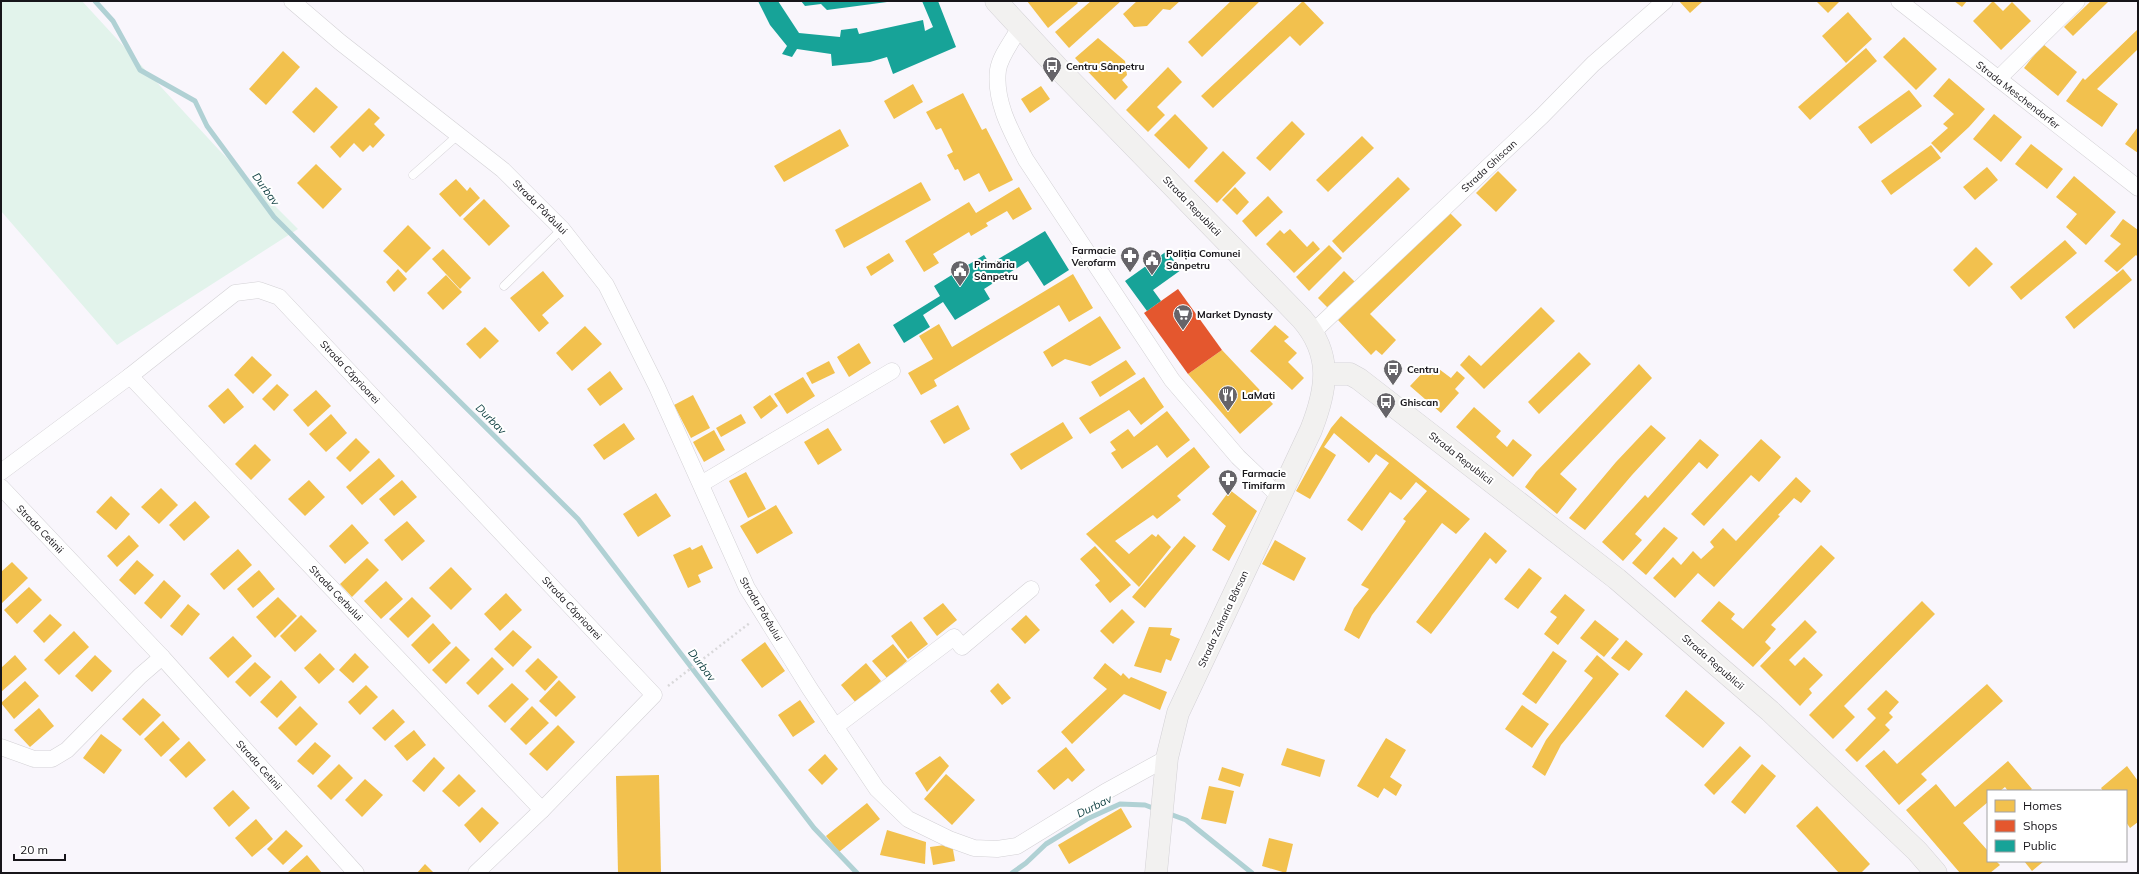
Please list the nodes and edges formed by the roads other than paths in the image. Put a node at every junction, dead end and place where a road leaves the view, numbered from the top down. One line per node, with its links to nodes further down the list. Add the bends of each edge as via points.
1 (292, 1): 8 (street, Strada Pârâului)
2 (996, 1): 6 (main road, Strada Republicii)
3 (1665, 1): 13 (street, Strada Ghiscan, via 1593,64 1542,116)
4 (1899, 1): 7 (street, Strada Meschendorfer)
5 (2077, 1): 7 (street)
6 (1020, 27): 13 (main road, Strada Republicii); 20 (street, via 998,70 999,91 1004,111 1026,160 1172,380 1227,445)
7 (1998, 79): 10 (street, Strada Meschendorfer)
8 (457, 136): 9 (lane); 11 (street, Strada Pârâului, via 503,170)
9 (413, 175)
10 (2138, 188)
11 (562, 229): 12 (lane); 18 (street, Strada Pârâului, via 606,285 657,387)
12 (504, 286)
13 (1313, 332): 15 (main road, Strada Republicii, via 1320,349)
14 (892, 371): 18 (street)
15 (1325, 374): 20 (main road, Strada Zaharia Bârsan, via 1320,406); 30 (main road, Strada Republicii, via 1350,374 1359,379 1617,579 1770,711 1917,851)
16 (130, 376): 17 (street, Strada Căprioarei); 26 (street, Strada Cerbului); 26 (street, Strada Căprioarei, via 235,293 259,290 279,297 654,695)
17 (1, 472)
18 (701, 484): 23 (street, Strada Pârâului, via 747,588)
19 (1, 487): 22 (street, Strada Cetinii)
20 (1280, 497): 25 (main road, Strada Zaharia Bârsan, via 1178,713)
21 (1031, 589): 23 (street, via 962,647 954,637)
22 (162, 657): 24 (street, via 67,750 52,759 34,759); 27 (street, Strada Cetinii)
23 (836, 727): 25 (street, Strada Pârâului, via 877,789 908,819 974,848 997,849 1017,846 1105,792)
24 (1, 747)
25 (1167, 758): 29 (main road, Strada Zaharia Bârsan)
26 (542, 810): 28 (street)
27 (356, 873)
28 (476, 873)
29 (1156, 873)
30 (1936, 873)

